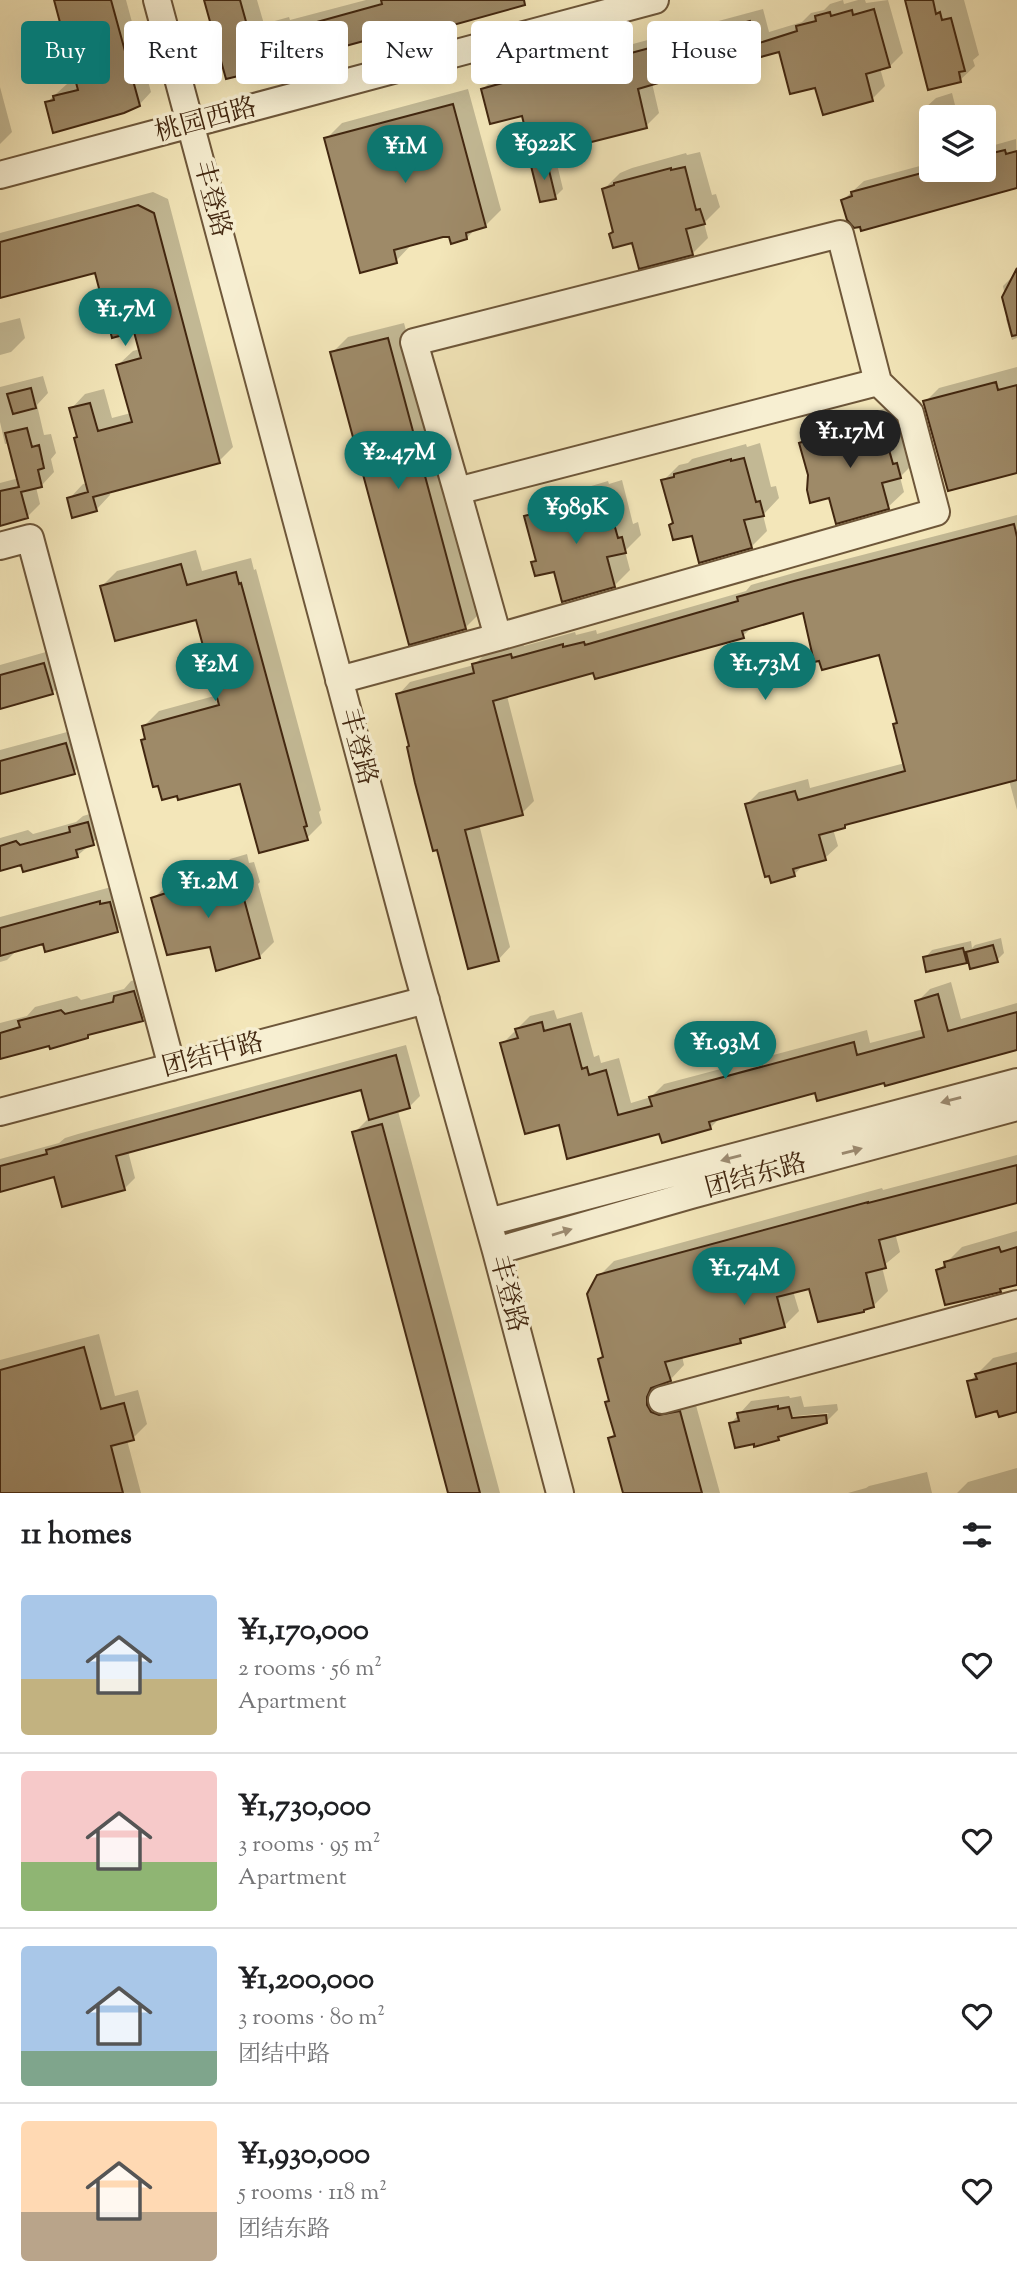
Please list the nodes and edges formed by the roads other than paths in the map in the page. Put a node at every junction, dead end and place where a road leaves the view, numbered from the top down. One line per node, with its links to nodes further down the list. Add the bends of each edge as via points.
1 (157, 0): 3 (street, 丰登路)
2 (656, 0): 3 (street, 桃园西路)
3 (191, 125): 4 (street, 桃园西路); 9 (street, 丰登路)
4 (0, 175)
5 (878, 382): 6 (street); 6 (street, via 841,234 414,342); 8 (street, via 910,413 936,512)
6 (457, 491): 8 (street)
7 (0, 547): 11 (street, via 30,538)
8 (498, 637): 9 (street)
9 (339, 680): 10 (street, 丰登路)
10 (426, 1000): 11 (street, 团结中路); 15 (street, 丰登路)
11 (172, 1067): 14 (street, 团结中路)
12 (1017, 1082): 15 (street, one-way to 15)
13 (1017, 1107): 16 (street, 团结东路, one-way to 13)
14 (0, 1112)
15 (488, 1222): 16 (street, 丰登路)
16 (496, 1251): 19 (street, 丰登路)
17 (1017, 1304): 18 (street)
18 (662, 1400)
19 (560, 1493)

